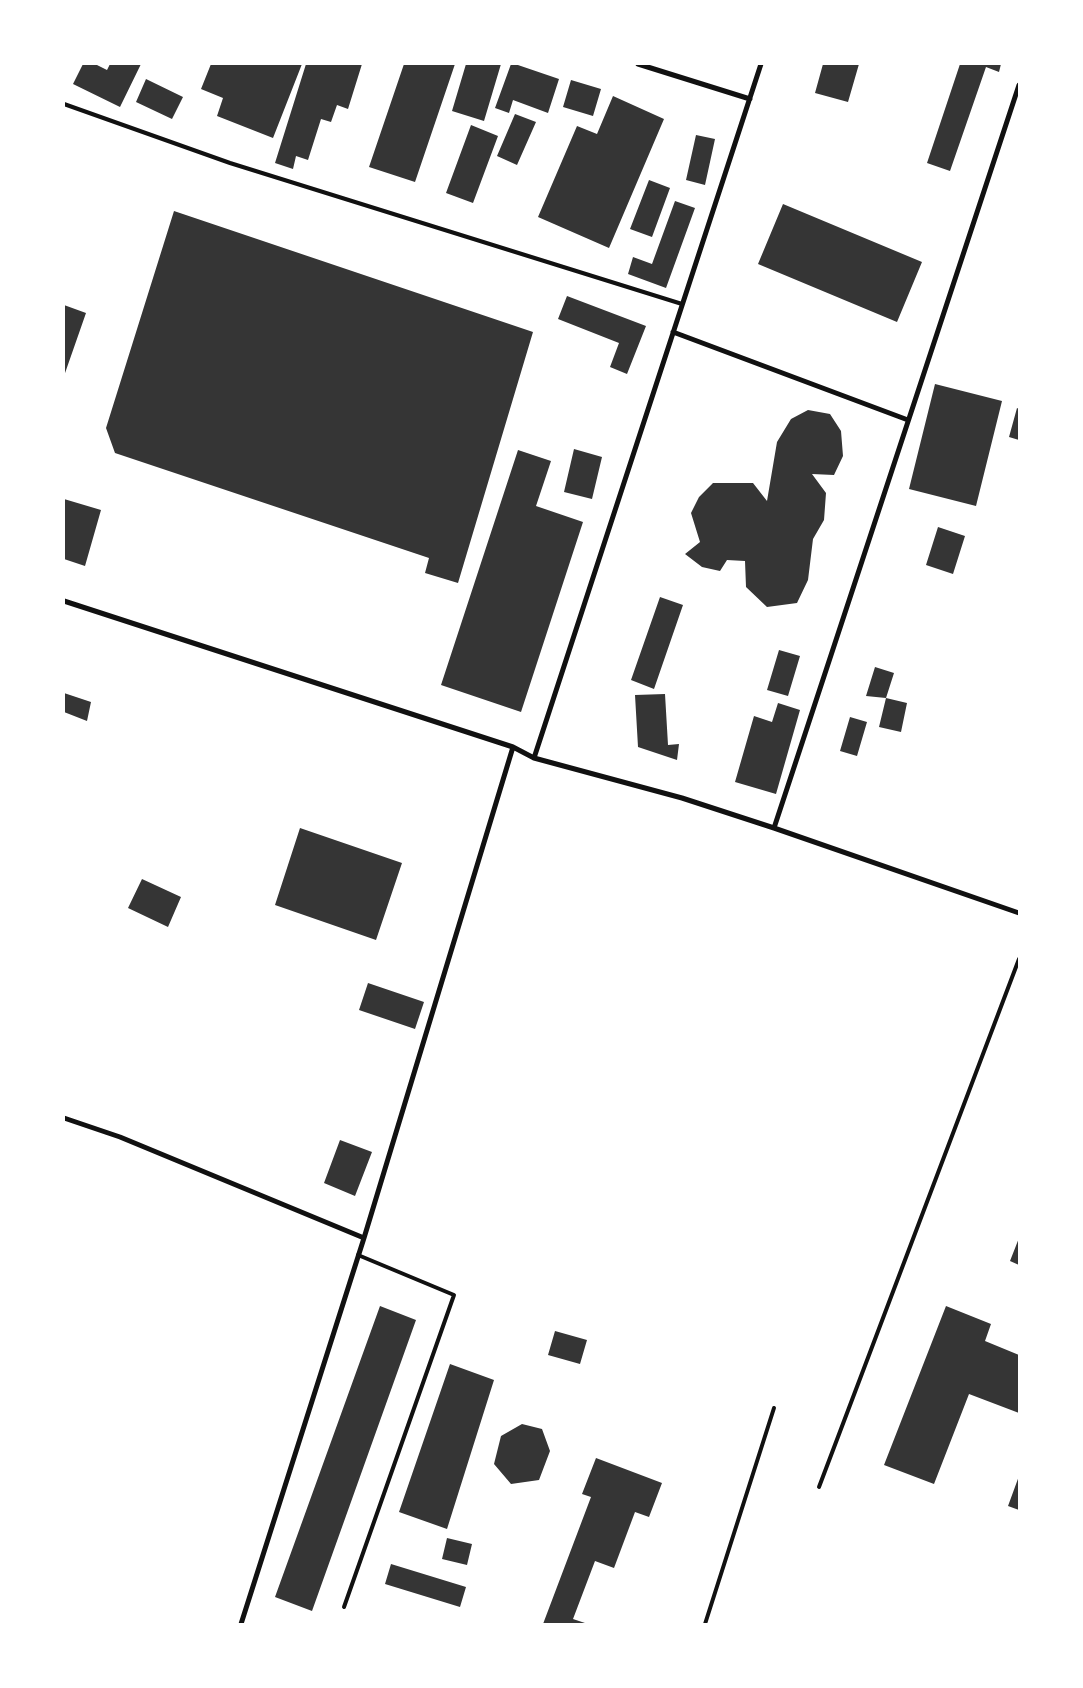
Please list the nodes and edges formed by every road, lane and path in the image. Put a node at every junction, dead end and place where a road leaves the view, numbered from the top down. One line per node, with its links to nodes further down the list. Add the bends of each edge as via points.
1 (638, 64): 4 (street)
2 (761, 64): 4 (street)
3 (1019, 85): 8 (street)
4 (750, 99): 6 (street)
5 (64, 104): 6 (lane, via 230,163)
6 (682, 304): 7 (street)
7 (673, 332): 8 (street); 11 (street)
8 (908, 420): 12 (street)
9 (64, 601): 10 (street)
10 (513, 747): 11 (street); 16 (street)
11 (534, 758): 12 (street, via 682,798)
12 (774, 828): 13 (street)
13 (1019, 913)
14 (1019, 959): 19 (lane)
15 (64, 1118): 16 (street, via 120,1137)
16 (364, 1238): 17 (street)
17 (358, 1255): 20 (lane, via 454,1295); 21 (street)
18 (774, 1408): 22 (lane)
19 (819, 1487)
20 (344, 1607)
21 (241, 1624)
22 (706, 1624)

